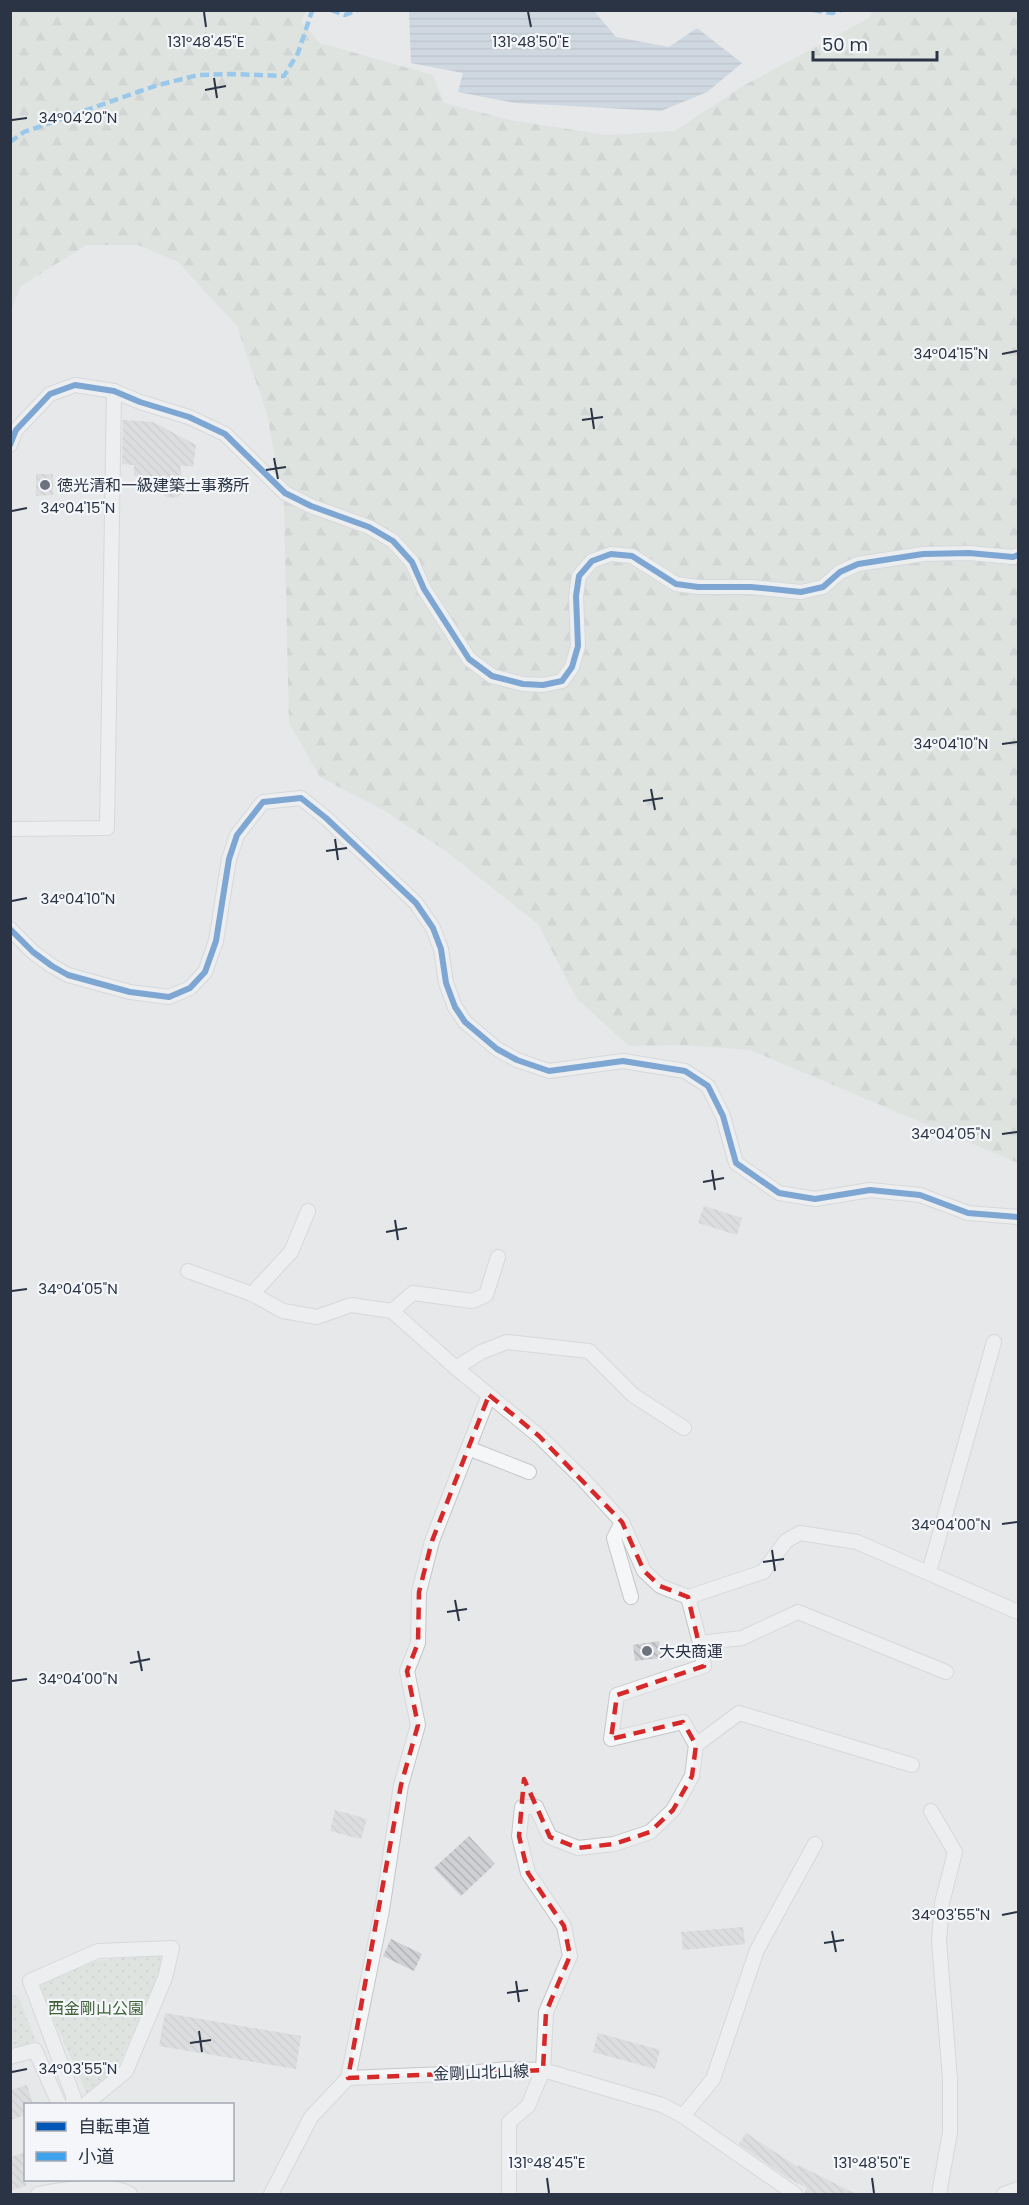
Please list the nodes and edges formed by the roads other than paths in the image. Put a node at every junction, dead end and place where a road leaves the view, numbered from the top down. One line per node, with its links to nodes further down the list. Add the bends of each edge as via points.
1 (114, 391): 2 (street, via 75,385 50,394 16,430); 3 (street, via 225,434 285,493 393,540 412,562 424,589 469,659 492,676 523,684 562,681 572,668 578,646 579,576 592,561 611,554 632,556 676,584 801,592 823,587 858,564 923,554); 4 (street, via 107,828)
2 (10, 445)
3 (1018, 555)
4 (10, 829)
5 (10, 929): 7 (street, via 33,952 68,975 130,992 169,997 190,988 205,972 216,941 229,859 237,835 263,802 301,798 417,903 441,949 446,983 455,1007 465,1022 497,1049 549,1071 623,1061 685,1071 708,1086 723,1116 736,1163 779,1193 815,1199 870,1191 920,1195 968,1213)
6 (308, 1211): 10 (street, via 291,1252)
7 (1018, 1217)
8 (498, 1257): 11 (street, via 486,1295 472,1301 413,1293)
9 (188, 1271): 10 (street)
10 (252, 1294): 11 (street, via 284,1311 317,1317 351,1305)
11 (392, 1311): 13 (street)
12 (994, 1342): 19 (street)
13 (456, 1368): 14 (street); 15 (street, via 507,1342 589,1351 633,1395)
14 (489, 1395): 16 (street); 18 (street, via 539,1436)
15 (684, 1428)
16 (468, 1448): 17 (street); 31 (street, via 432,1541 419,1592 418,1643 407,1671 418,1725 401,1785 382,1910)
17 (529, 1472)
18 (622, 1522): 20 (street, via 614,1538); 21 (street, via 644,1571 660,1586)
19 (929, 1572): 21 (street, via 856,1542 800,1533 786,1541 763,1572); 22 (street)
20 (631, 1597)
21 (688, 1597): 23 (street)
22 (1018, 1611)
23 (700, 1643): 24 (street, via 742,1638 798,1611); 25 (street, via 704,1666 617,1695 611,1739 683,1722)
24 (946, 1672)
25 (696, 1745): 26 (street, via 740,1713); 30 (street, via 692,1776 673,1810 650,1833 614,1844 578,1848 550,1837 536,1807 522,1807 519,1836 528,1873 564,1926 570,1956 546,2012)
26 (912, 1765)
27 (932, 1811): 43 (street, via 955,1852 942,1903 939,1941 950,2079 950,2132)
28 (815, 1844): 35 (street, via 757,1950 712,2079)
29 (10, 2057): 32 (street, via 35,2050)
30 (543, 2070): 31 (street, 金剛山北山線); 35 (street, 金剛山北山線, via 662,2105); 41 (street, via 528,2106 509,2122)
31 (348, 2078): 40 (street, via 311,2117)
32 (59, 2103)
33 (72, 2103): 34 (street, via 74,2098 30,1981 98,1951 172,1948 165,1978 126,2071)
34 (87, 2103)
35 (683, 2116): 42 (street, 金剛山北山線)
36 (65, 2184): 38 (street); 39 (street)
37 (1018, 2189): 44 (street)
38 (38, 2194)
39 (130, 2194)
40 (272, 2194)
41 (509, 2194)
42 (795, 2194)
43 (939, 2194)
44 (1004, 2194)

